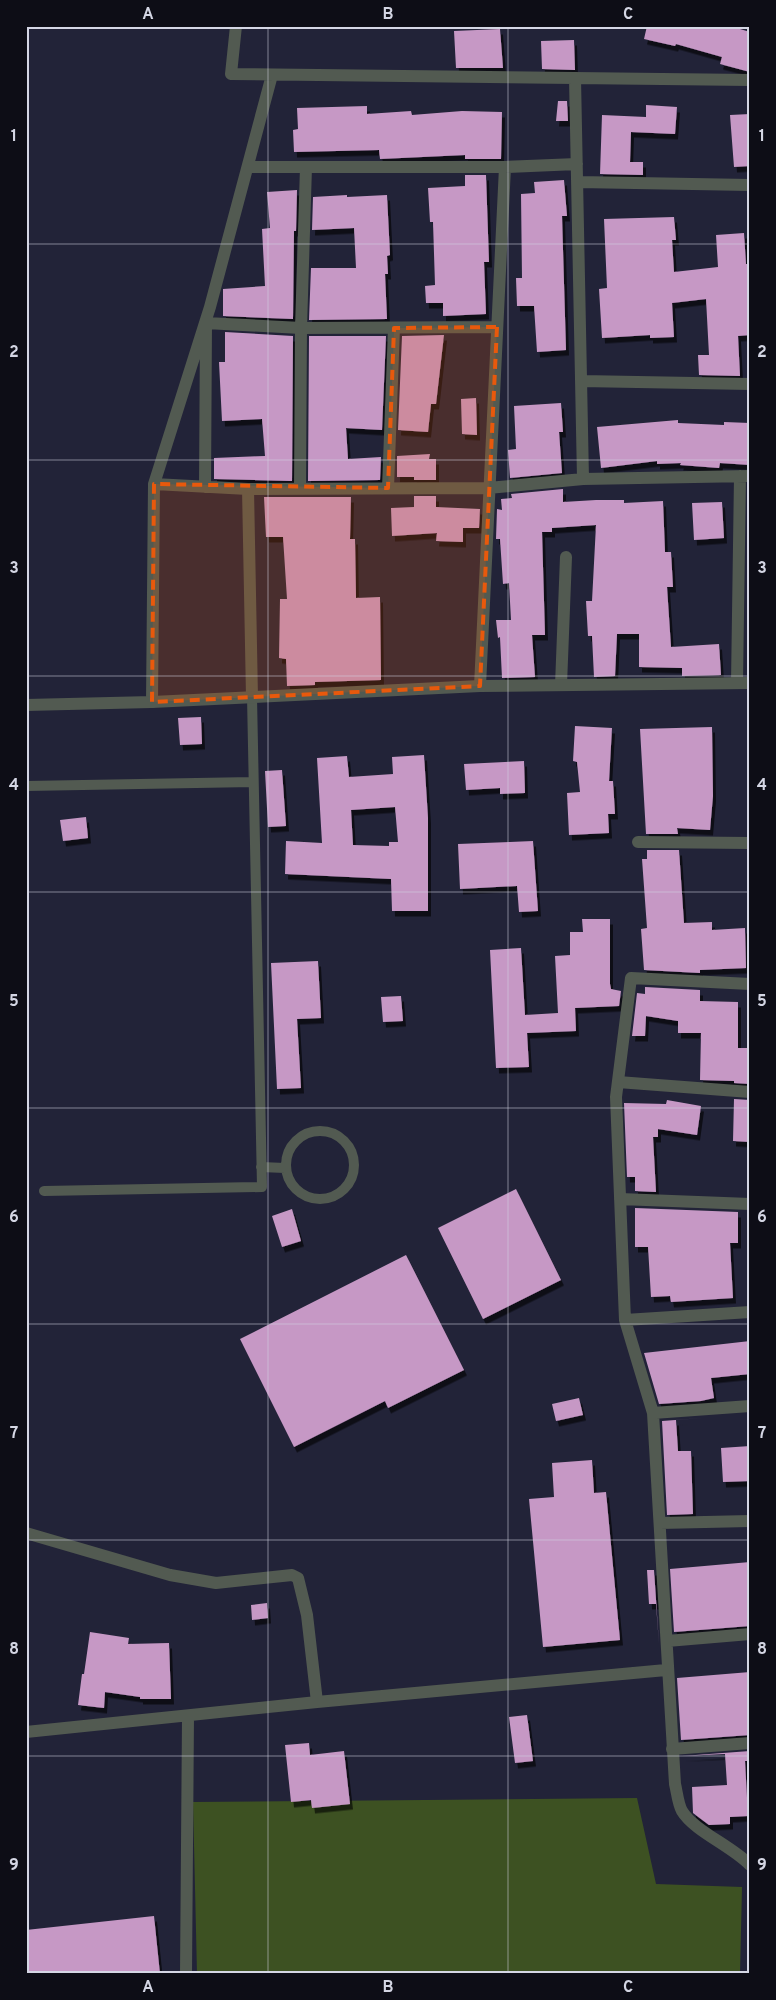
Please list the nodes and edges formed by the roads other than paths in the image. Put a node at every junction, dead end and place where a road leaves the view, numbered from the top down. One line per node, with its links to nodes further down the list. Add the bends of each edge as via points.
1 (236, 26): 2 (street, via 230,74)
2 (272, 75): 3 (street); 6 (street)
3 (576, 78): 4 (street); 5 (street)
4 (750, 80)
5 (577, 164): 8 (street); 9 (street)
6 (248, 166): 7 (street); 11 (street)
7 (306, 167): 8 (street); 13 (street)
8 (505, 167): 12 (street)
9 (578, 182): 10 (street); 15 (street)
10 (750, 186)
11 (206, 322): 13 (street); 19 (street); 20 (street)
12 (497, 327): 14 (street); 22 (street)
13 (301, 328): 14 (street); 24 (street)
14 (394, 328): 21 (street)
15 (581, 381): 16 (street); 18 (street)
16 (750, 384)
17 (745, 476): 18 (street); 26 (street)
18 (583, 479): 22 (street)
19 (154, 484): 20 (street); 30 (street)
20 (205, 487): 23 (street)
21 (388, 488): 22 (street); 24 (street)
22 (488, 488): 28 (street)
23 (248, 489): 24 (street); 29 (street)
24 (300, 489)
25 (566, 557): 27 (street)
26 (744, 683): 27 (street)
27 (561, 685): 28 (street)
28 (480, 686): 29 (street)
29 (252, 697): 30 (street); 32 (lane)
30 (152, 702): 31 (street)
31 (26, 705)
32 (254, 782): 33 (lane); 39 (lane)
33 (26, 786)
34 (638, 842): 35 (street)
35 (750, 843)
36 (750, 984): 37 (street, via 631,978)
37 (618, 1082): 38 (street); 42 (street)
38 (750, 1092)
39 (262, 1167): 40 (lane); 41 (lane, via 262,1187)
40 (285, 1168): 40 (lane, via 294,1188 312,1199 334,1197 349,1182 354,1161 346,1142 327,1131 313,1132 306,1133 290,1147)
41 (44, 1191)
42 (620, 1199): 43 (street); 45 (street)
43 (750, 1204)
44 (750, 1312): 45 (street)
45 (625, 1320): 47 (street)
46 (750, 1406): 47 (street)
47 (653, 1413): 49 (street)
48 (750, 1521): 49 (street)
49 (660, 1523): 52 (street)
50 (26, 1532): 54 (street, via 170,1576 216,1583 292,1575 298,1578 307,1615)
51 (750, 1634): 52 (street)
52 (667, 1641): 53 (street)
53 (666, 1670): 54 (street); 58 (street)
54 (317, 1702): 55 (street)
55 (188, 1717): 56 (street); 60 (street)
56 (26, 1732)
57 (750, 1743): 58 (street)
58 (672, 1749): 59 (street, via 674,1784 682,1811)
59 (750, 1865)
60 (186, 1974)

